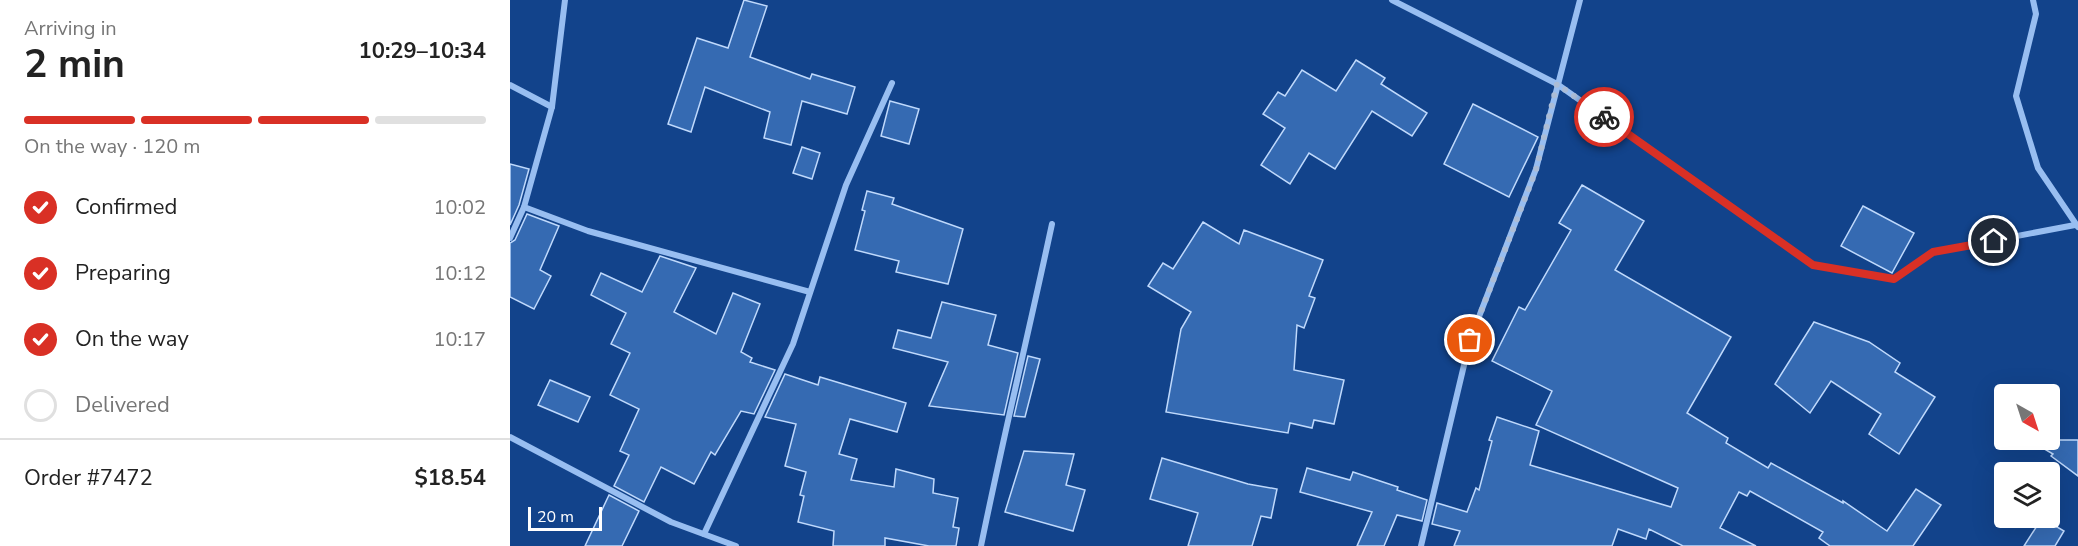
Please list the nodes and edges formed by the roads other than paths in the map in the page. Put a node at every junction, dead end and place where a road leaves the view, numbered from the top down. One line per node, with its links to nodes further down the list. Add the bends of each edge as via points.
1 (565, 0): 8 (street)
2 (1392, 0): 6 (street)
3 (1580, 0): 6 (street)
4 (2033, 0): 11 (street, via 2036,14 2016,96 2038,168)
5 (892, 83): 13 (street, via 846,185)
6 (1557, 84): 11 (street, via 1813,265 1894,279 1933,252); 18 (street, via 1536,170 1470,340)
7 (510, 85): 8 (street)
8 (552, 107): 9 (street)
9 (524, 207): 12 (street); 13 (street, via 588,231)
10 (1052, 224): 17 (street)
11 (2077, 226)
12 (510, 238)
13 (810, 292): 15 (street, via 793,344)
14 (510, 437): 15 (street, via 671,522)
15 (704, 534): 16 (street)
16 (736, 546)
17 (981, 546)
18 (1421, 546)

